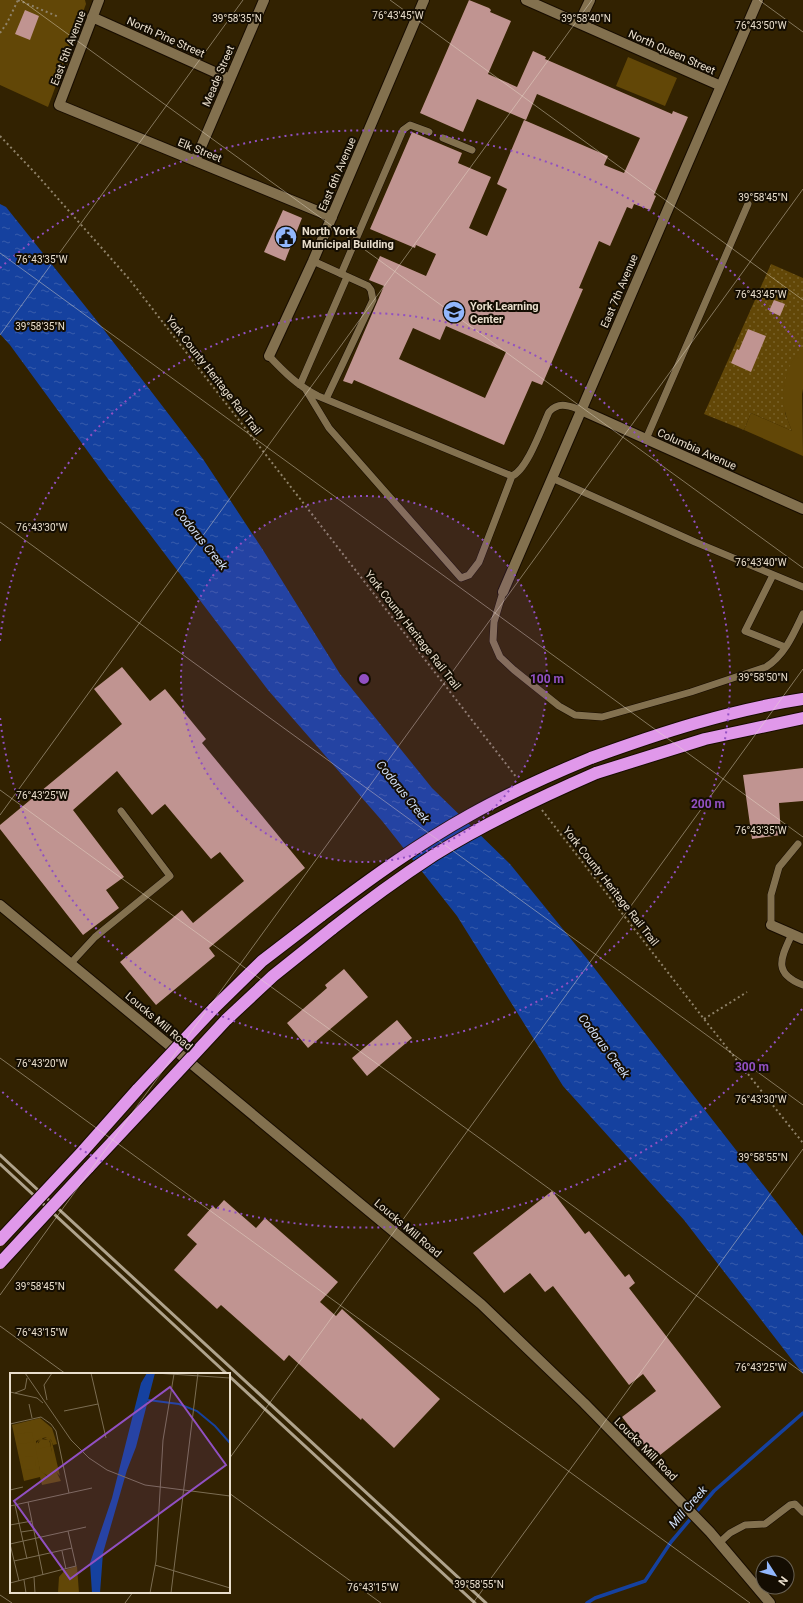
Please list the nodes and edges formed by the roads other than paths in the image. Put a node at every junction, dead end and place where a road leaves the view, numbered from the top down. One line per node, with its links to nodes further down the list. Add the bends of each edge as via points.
1 (99, 0): 7 (street, East 5th Avenue)
2 (264, 0): 9 (street, Meade Street)
3 (424, 0): 17 (street, East 6th Avenue)
4 (526, 0): 8 (street, North Queen Street)
5 (590, 0): 8 (street)
6 (758, 0): 10 (street, East 7th Avenue)
7 (92, 17): 9 (street, North Pine Street); 11 (street, East 5th Avenue)
8 (579, 23): 10 (street, North Queen Street)
9 (230, 79): 15 (street, Meade Street)
10 (721, 86): 23 (street, East 7th Avenue)
11 (59, 105): 15 (street, Elk Street)
12 (430, 132): 19 (lane, via 410,125 403,130)
13 (443, 138): 14 (lane)
14 (472, 150)
15 (195, 161): 17 (street, Elk Street)
16 (748, 204): 24 (lane)
17 (332, 217): 18 (street, East 6th Avenue)
18 (312, 261): 19 (lane); 20 (street, East 6th Avenue)
19 (344, 276): 21 (lane); 22 (lane, via 368,286 373,300)
20 (269, 356): 21 (lane)
21 (303, 387): 22 (lane); 25 (lane, via 329,428 461,578 469,575 479,562)
22 (326, 399): 25 (lane)
23 (581, 410): 24 (street, Columbia Avenue); 25 (lane, via 567,405 553,408 524,465); 26 (street, East 7th Avenue)
24 (646, 439): 27 (street, Columbia Avenue)
25 (512, 476)
26 (552, 478): 28 (lane); 30 (street, East 7th Avenue)
27 (803, 509)
28 (772, 575): 29 (lane); 32 (lane, via 745,631)
29 (803, 587)
30 (503, 592): 32 (lane, via 494,622 493,641 500,657 559,706 575,715 602,717 691,692 759,670 773,663)
31 (803, 614): 32 (lane)
32 (786, 647)
33 (803, 699): 43 (highway, bridge, via 688,725 591,758 470,815 392,864 262,961 213,1009)
34 (803, 718): 44 (highway, bridge, via 704,739 596,773 511,812 435,855 374,896 273,976 226,1020)
35 (121, 811): 41 (lane, via 170,876 95,937)
36 (798, 844): 38 (lane, via 779,867 771,895)
37 (0, 905): 41 (street, Loucks Mill Road)
38 (771, 925): 39 (street)
39 (792, 934): 40 (street); 42 (lane, via 781,959 782,968 788,977)
40 (803, 939)
41 (71, 963): 46 (street, Loucks Mill Road, via 481,1304 584,1403)
42 (803, 985)
43 (0, 1240)
44 (0, 1263)
45 (803, 1512): 46 (lane, via 795,1504 790,1505 765,1524 745,1525)
46 (719, 1543): 47 (street, Loucks Mill Road)
47 (770, 1603)

